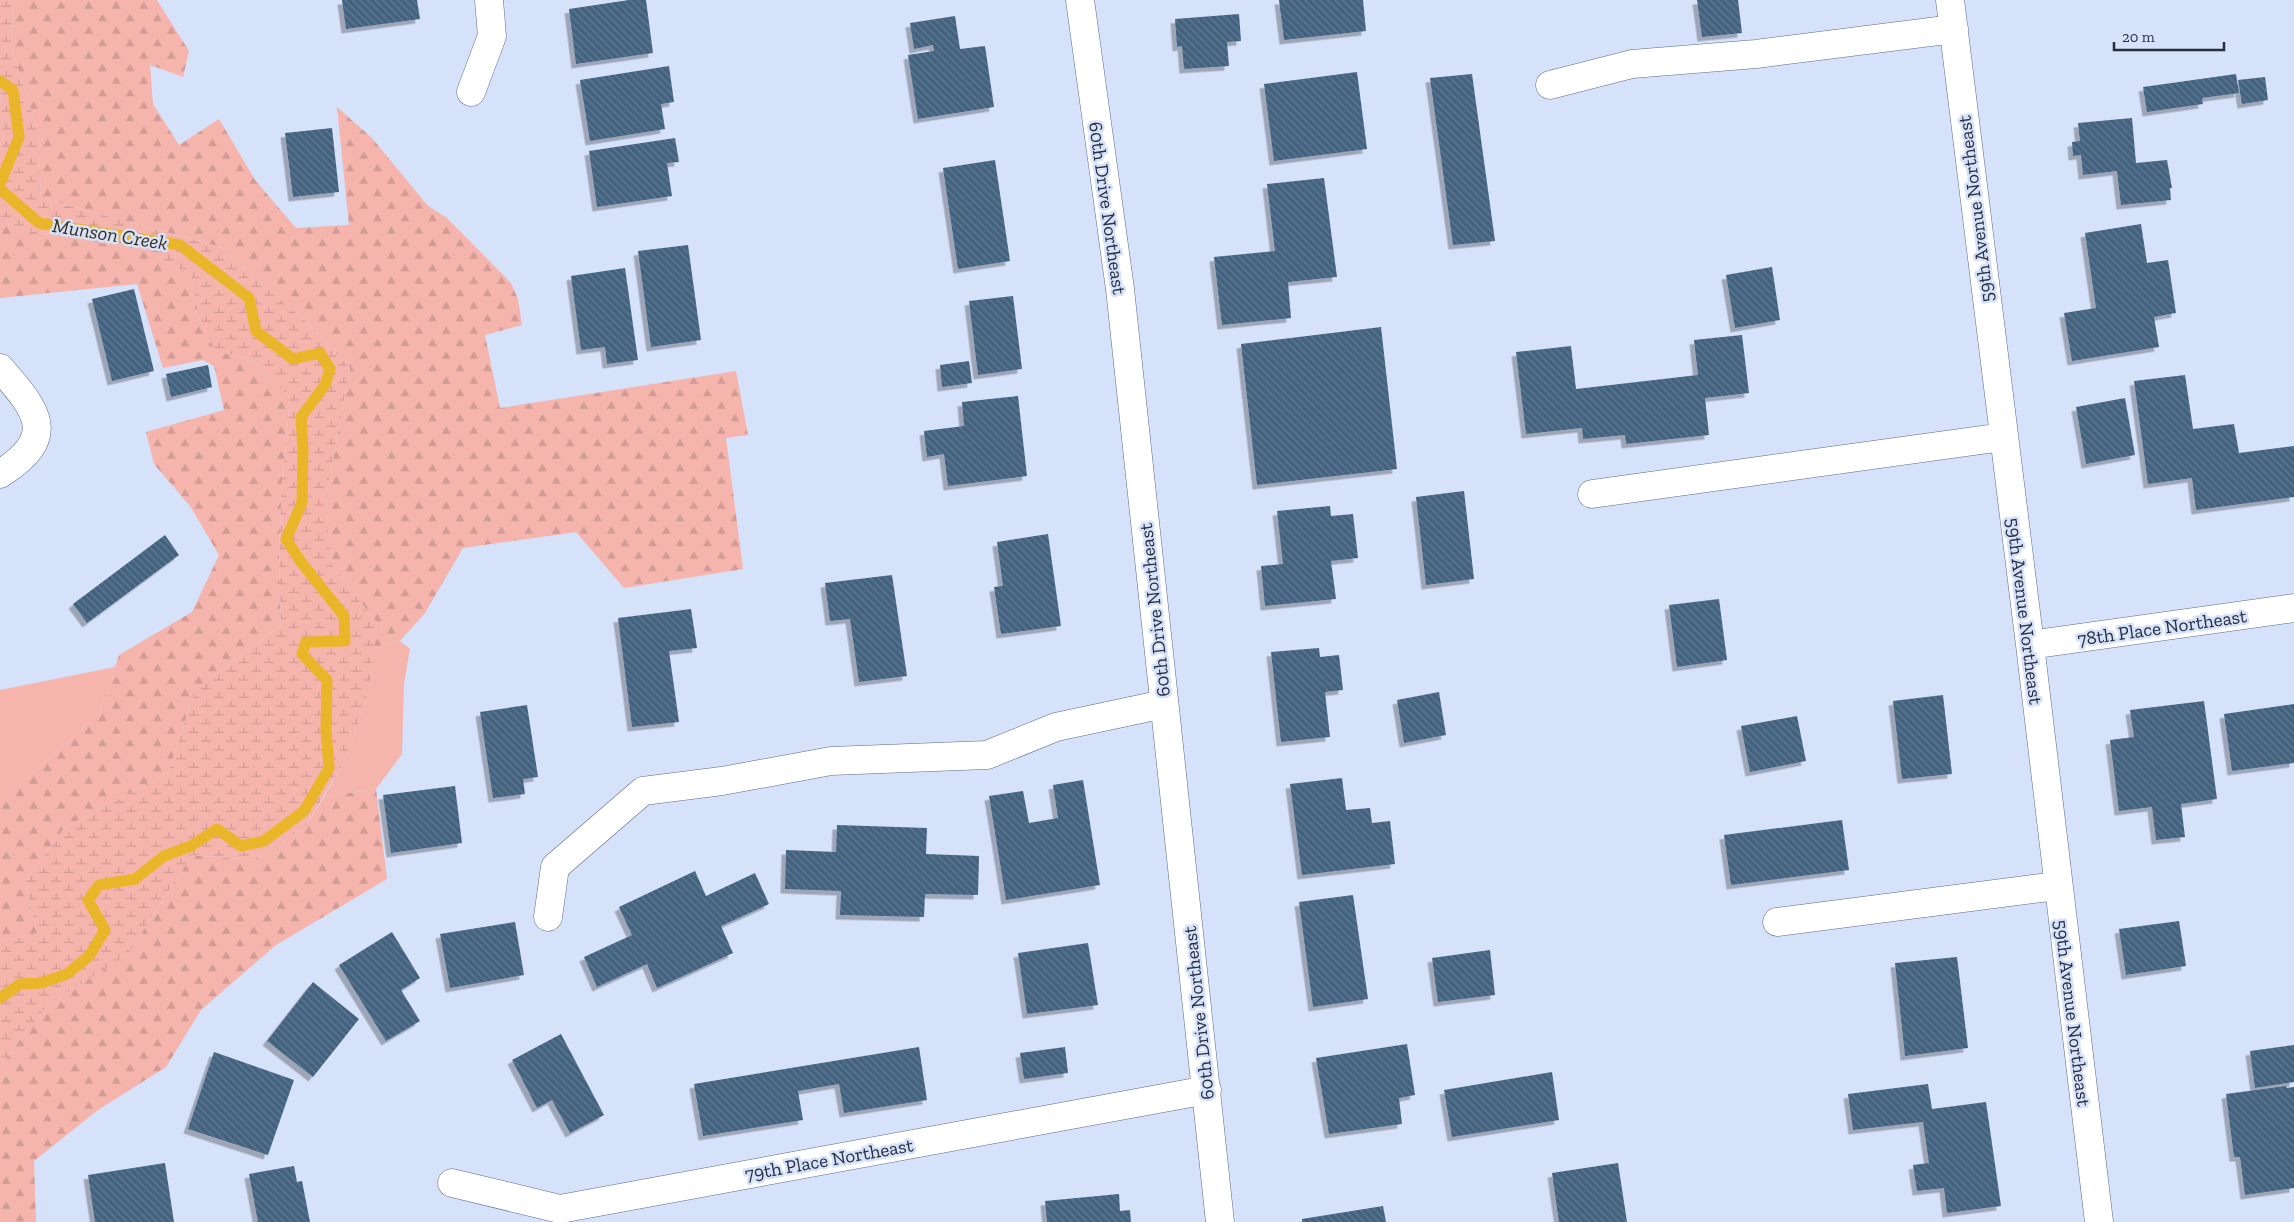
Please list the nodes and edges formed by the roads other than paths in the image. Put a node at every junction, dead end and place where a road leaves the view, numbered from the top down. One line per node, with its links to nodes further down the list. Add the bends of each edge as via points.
1 (488, 0): 6 (street, via 492,36)
2 (1080, 0): 13 (street, 60th Drive Northeast, via 1120,289)
3 (1950, 0): 4 (street, 59th Avenue Northeast)
4 (1954, 29): 5 (street, via 1756,54 1632,64); 8 (street, 59th Avenue Northeast)
5 (1550, 85)
6 (471, 92)
7 (0, 368): 9 (street, via 26,397 35,417 37,438 26,455)
8 (2004, 437): 10 (street); 12 (street, 59th Avenue Northeast)
9 (0, 474)
10 (1592, 494)
11 (2294, 608): 12 (street, 78th Place Northeast)
12 (2030, 645): 14 (street, 59th Avenue Northeast)
13 (1164, 704): 15 (street, via 1056,727 987,755 831,761 722,781 643,791 555,867); 17 (street, 60th Drive Northeast)
14 (2057, 886): 16 (street); 20 (street, 59th Avenue Northeast)
15 (548, 917)
16 (1777, 922)
17 (1207, 1090): 18 (street, 79th Place Northeast, via 560,1208); 19 (street, 60th Drive Northeast)
18 (452, 1183)
19 (1220, 1222)
20 (2099, 1222)

